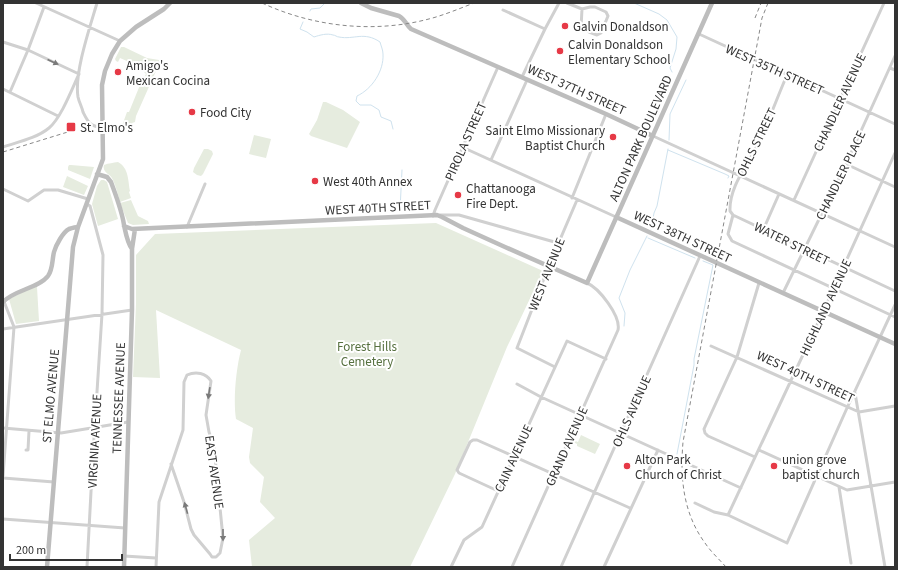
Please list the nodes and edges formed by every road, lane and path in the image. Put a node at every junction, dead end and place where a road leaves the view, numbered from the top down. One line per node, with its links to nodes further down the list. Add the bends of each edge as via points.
1 (36, 3): 9 (street)
2 (98, 3): 12 (street)
3 (170, 3): 15 (main road)
4 (361, 3): 19 (main road, WEST 37TH STREET, via 399,16 411,29)
5 (559, 3): 13 (street)
6 (567, 3): 10 (street)
7 (712, 3): 14 (main road, ALTON PARK BOULEVARD)
8 (884, 3): 27 (street, CHANDLER AVENUE)
9 (44, 7): 12 (street); 17 (street)
10 (582, 9): 10 (street, via 581,28 597,35 601,33 608,16 606,12 590,6)
11 (503, 10): 13 (street)
12 (90, 27): 15 (street); 22 (street)
13 (545, 28): 24 (street)
14 (698, 34): 23 (street, WEST 35TH STREET); 33 (main road, ALTON PARK BOULEVARD)
15 (120, 41): 32 (main road, via 105,71 102,84)
16 (3, 42): 17 (street)
17 (28, 50): 22 (street, one-way to 22); 26 (street)
18 (895, 56): 20 (street, CHANDLER PLACE)
19 (498, 66): 24 (main road, WEST 37TH STREET); 35 (street, PIROLA STREET)
20 (890, 68): 21 (street); 28 (street, CHANDLER PLACE)
21 (895, 70)
22 (79, 74): 30 (street); 32 (street, via 78,98 88,122 92,126)
23 (787, 75): 27 (street, WEST 35TH STREET); 40 (street, OHLS STREET, via 756,146)
24 (525, 79): 29 (main road, WEST 37TH STREET); 37 (street)
25 (3, 89): 26 (street)
26 (10, 92): 30 (street)
27 (840, 98): 28 (street, WEST 35TH STREET); 48 (street, CHANDLER AVENUE)
28 (870, 112): 31 (street, WEST 35TH STREET); 38 (street, CHANDLER PLACE)
29 (606, 114): 33 (main road, WEST 37TH STREET); 46 (street)
30 (58, 116): 34 (street, via 50,128 43,132)
31 (895, 124)
32 (103, 127): 39 (main road, via 103,157)
33 (653, 136): 40 (street, WEST 37TH STREET); 53 (main road, ALTON PARK BOULEVARD)
34 (3, 146)
35 (462, 147): 37 (street, WEST 38TH STREET); 52 (street, PIROLA STREET, via 434,210)
36 (895, 153): 41 (street, HIGHLAND AVENUE)
37 (491, 160): 46 (street, WEST 38TH STREET)
38 (846, 164): 41 (street); 50 (street, CHANDLER PLACE)
39 (97, 174): 49 (main road); 54 (main road, via 111,182)
40 (739, 176): 45 (street, WEST 37TH STREET); 51 (street, OHLS STREET, via 731,203 730,211)
41 (882, 182): 43 (street); 59 (street, HIGHLAND AVENUE)
42 (205, 184): 56 (street)
43 (895, 187)
44 (3, 189): 49 (street, via 28,200 44,190 58,190)
45 (779, 194): 48 (street, WEST 37TH STREET); 57 (street)
46 (572, 198): 47 (street, WEST 38TH STREET)
47 (577, 200): 53 (street, WEST 38TH STREET); 60 (street, WEST AVENUE)
48 (794, 200): 50 (street, WEST 37TH STREET)
49 (88, 202): 55 (main road, ST ELMO AVENUE); 77 (street, VIRGINIA AVENUE, via 103,255)
50 (822, 213): 59 (street, WEST 37TH STREET); 62 (street, CHANDLER PLACE)
51 (733, 215): 57 (street, WATER STREET); 67 (street, WATER STREET, via 728,234 732,241)
52 (435, 216): 56 (main road, WEST 40TH STREET); 60 (street, via 459,215); 65 (main road, WEST 40TH STREET)
53 (616, 217): 64 (main road, WEST 38TH STREET); 68 (main road, ALTON PARK BOULEVARD)
54 (124, 226): 58 (main road, WEST 40TH STREET); 63 (main road, via 128,244)
55 (78, 227): 73 (main road, via 66,232 54,252 51,271 47,277); 80 (main road, ST ELMO AVENUE, via 73,247)
56 (187, 227): 58 (main road, WEST 40TH STREET)
57 (764, 228): 62 (street, WATER STREET)
58 (135, 229): 63 (main road, TENNESSEE AVENUE)
59 (860, 231): 61 (street, WEST 37TH STREET); 66 (street, HIGHLAND AVENUE)
60 (558, 243): 65 (street, WEST AVENUE)
61 (895, 247)
62 (805, 248): 66 (street, WATER STREET); 67 (street, CHANDLER PLACE)
63 (132, 249): 75 (main road, TENNESSEE AVENUE)
64 (700, 256): 69 (main road, WEST 38TH STREET); 103 (street, OHLS AVENUE)
65 (549, 266): 68 (main road, WEST 40TH STREET); 89 (street, WEST AVENUE, via 517,348)
66 (842, 267): 70 (street, HIGHLAND AVENUE); 71 (street, WATER STREET)
67 (794, 270): 70 (street, WATER STREET); 72 (street, CHANDLER PLACE)
68 (587, 283): 81 (street, WEST 40TH STREET, via 601,294)
69 (759, 283): 72 (main road, WEST 38TH STREET); 87 (street)
70 (833, 289): 76 (street, HIGHLAND AVENUE); 78 (street, WATER STREET)
71 (895, 291)
72 (783, 293): 76 (main road, WEST 38TH STREET)
73 (4, 301): 82 (street)
74 (895, 306): 78 (street)
75 (132, 310): 77 (street); 98 (main road, TENNESSEE AVENUE)
76 (823, 312): 84 (main road, WEST 38TH STREET); 90 (street, HIGHLAND AVENUE)
77 (102, 314): 80 (street); 99 (street, VIRGINIA AVENUE)
78 (890, 315): 79 (street, WATER STREET); 84 (street)
79 (895, 317)
80 (67, 320): 82 (street); 102 (main road, ST ELMO AVENUE)
81 (619, 326): 88 (street, GRAND AVENUE)
82 (14, 327): 83 (street); 100 (street)
83 (3, 329)
84 (881, 337): 85 (main road, WEST 38TH STREET); 92 (street)
85 (895, 344)
86 (711, 346): 87 (street, WEST 40TH STREET)
87 (737, 357): 90 (street, WEST 40TH STREET); 108 (street, via 704,429 708,436)
88 (606, 358): 89 (street, CAIN AVENUE, via 567,341); 97 (street, GRAND AVENUE)
89 (555, 367): 93 (street, CAIN AVENUE)
90 (790, 381): 95 (street, WEST 40TH STREET); 106 (street, HIGHLAND AVENUE)
91 (517, 384): 93 (street)
92 (855, 393): 95 (street); 96 (street)
93 (542, 397): 97 (street); 107 (street, CAIN AVENUE)
94 (895, 406): 96 (street, WEST 40TH STREET)
95 (847, 408): 96 (street, WEST 40TH STREET); 111 (street)
96 (859, 412): 115 (street)
97 (580, 414): 103 (street); 110 (street, GRAND AVENUE)
98 (128, 422): 99 (street); 126 (main road, TENNESSEE AVENUE)
99 (95, 427): 102 (street); 125 (street, VIRGINIA AVENUE)
100 (5, 428): 101 (street); 112 (street)
101 (29, 431): 102 (street); 104 (street)
102 (58, 433): 113 (main road, ST ELMO AVENUE)
103 (621, 433): 105 (street); 119 (street, OHLS AVENUE)
104 (26, 450)
105 (658, 450): 117 (street); 121 (street)
106 (758, 450): 108 (street, HIGHLAND AVENUE); 111 (street)
107 (514, 456): 110 (street); 118 (street, CAIN AVENUE); 118 (street, via 473,440 457,470)
108 (755, 457): 117 (street, HIGHLAND AVENUE)
109 (171, 464): 109 (street, EAST AVENUE, one-way to 109, via 183,430 184,382 187,375 202,374 211,382 206,415 214,447 223,538 220,553 216,557 212,557 191,529); 128 (street, via 159,502)
110 (553, 473): 119 (street); 135 (street, GRAND AVENUE)
111 (817, 476): 116 (street); 122 (street, via 787,543)
112 (3, 477): 113 (street)
113 (54, 482): 124 (main road, ST ELMO AVENUE)
114 (895, 482): 115 (street)
115 (871, 486): 116 (street, via 847,490); 138 (street)
116 (839, 487): 129 (street)
117 (741, 488): 122 (street, HIGHLAND AVENUE)
118 (498, 491): 134 (street, CAIN AVENUE, via 482,527 464,540)
119 (594, 492): 121 (street); 136 (street, OHLS AVENUE)
120 (695, 503): 122 (street)
121 (630, 508): 137 (street)
122 (728, 515)
123 (3, 519): 124 (street)
124 (51, 522): 125 (street); 130 (main road, ST ELMO AVENUE)
125 (90, 525): 126 (street); 131 (street, VIRGINIA AVENUE)
126 (125, 528): 127 (main road, TENNESSEE AVENUE)
127 (124, 556): 128 (street); 132 (main road, TENNESSEE AVENUE)
128 (156, 558): 133 (street)
129 (851, 563)
130 (47, 567)
131 (87, 567)
132 (124, 567)
133 (156, 567)
134 (451, 567)
135 (512, 567)
136 (561, 567)
137 (604, 567)
138 (885, 567)

